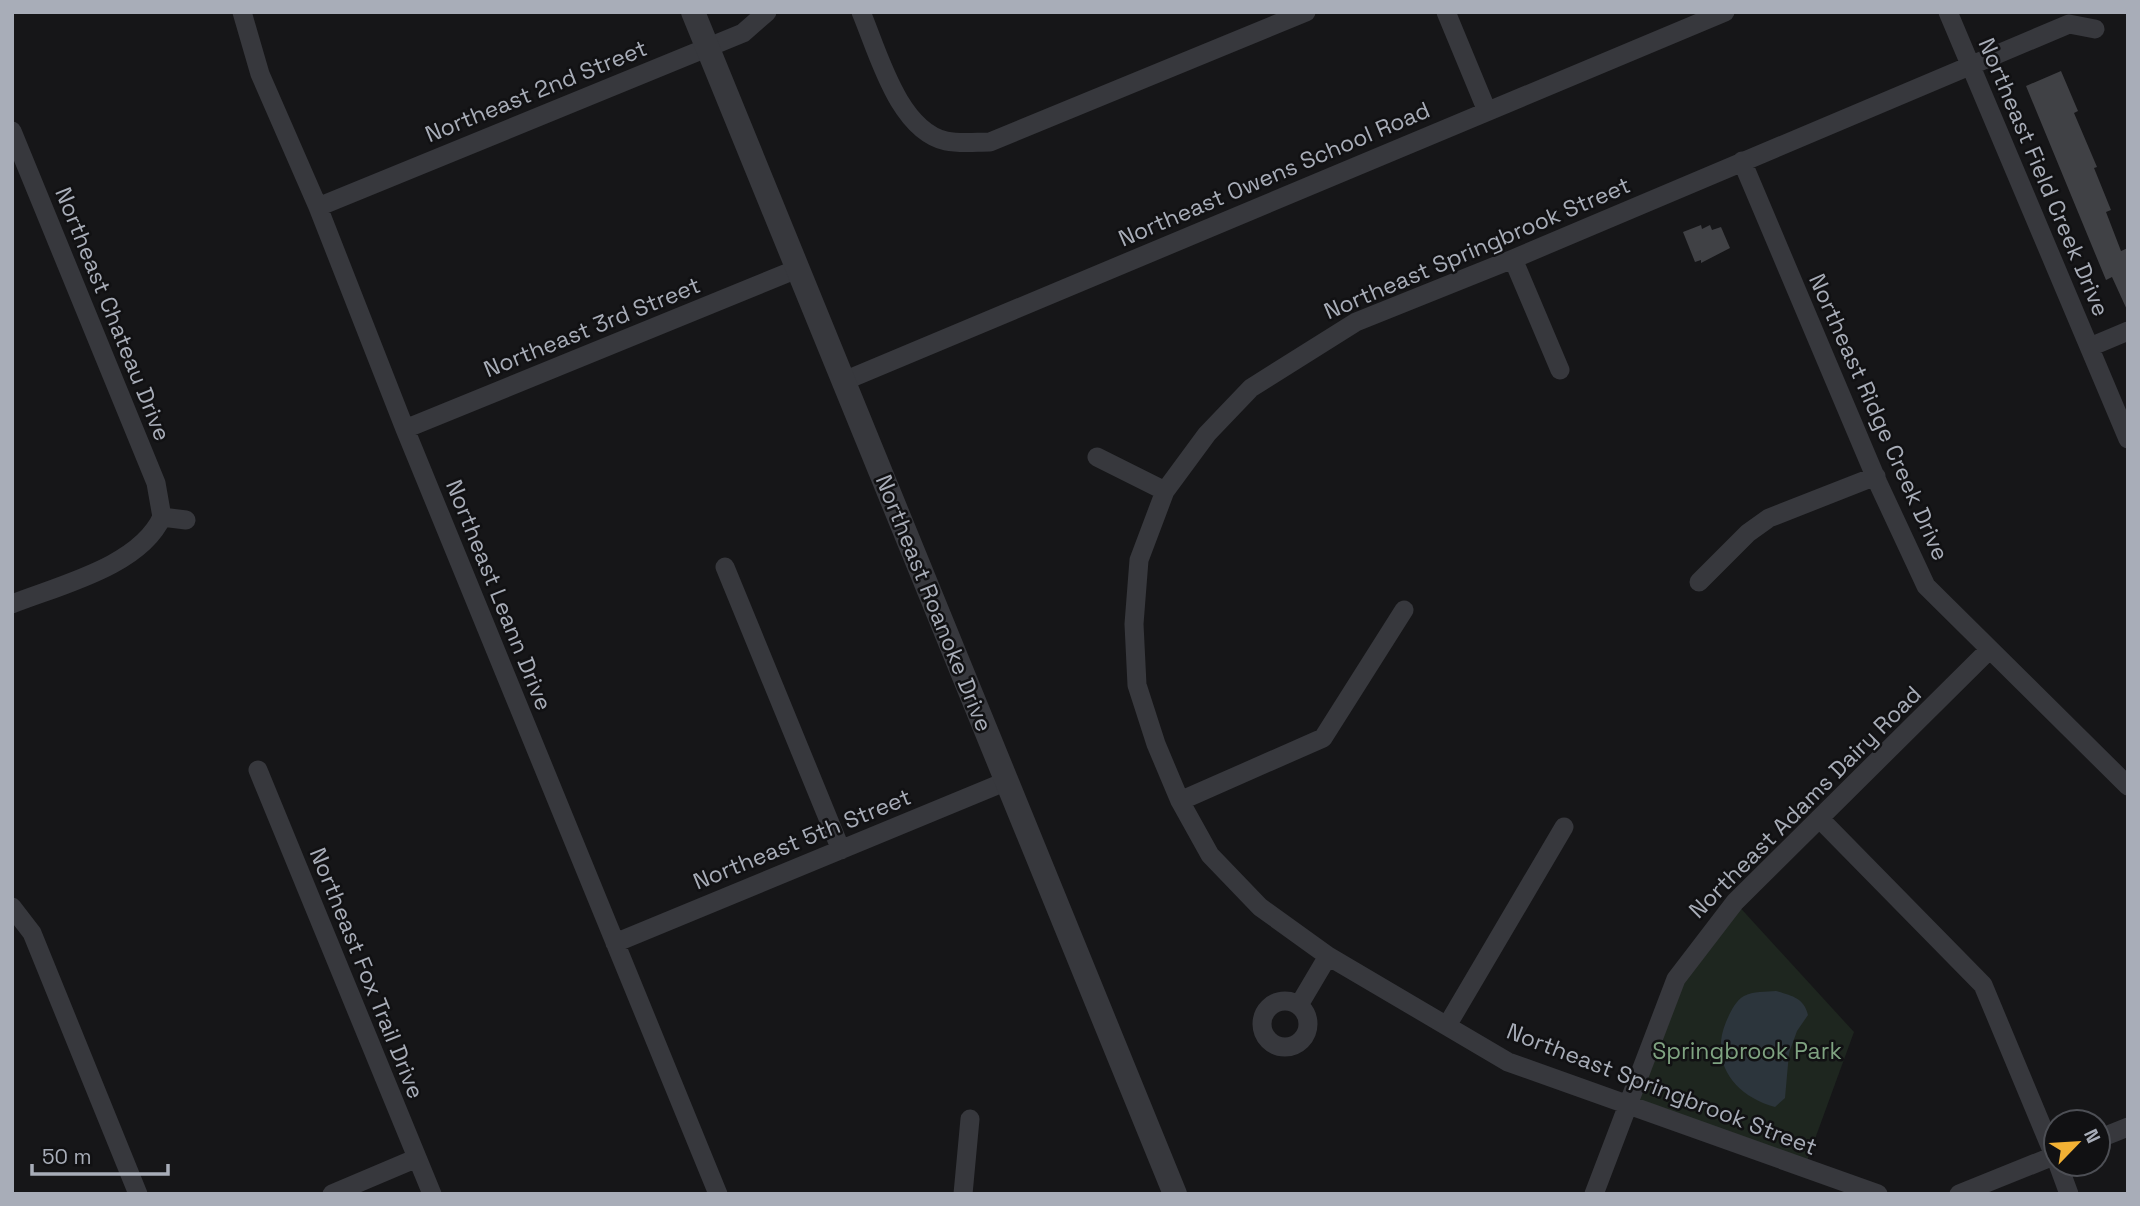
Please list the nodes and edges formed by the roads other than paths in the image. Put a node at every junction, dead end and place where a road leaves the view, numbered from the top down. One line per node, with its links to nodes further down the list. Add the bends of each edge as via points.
1 (242, 12): 15 (street, Northeast Leann Drive, via 260,74)
2 (692, 12): 10 (street, Northeast Roanoke Drive)
3 (767, 12): 10 (street, Northeast 2nd Street, via 743,33)
4 (861, 12): 5 (street, via 897,99 916,124 944,141 972,143 990,142)
5 (1306, 12)
6 (1446, 12): 12 (street)
7 (1725, 12): 12 (street, Northeast Owens School Road)
8 (1948, 12): 11 (street, Northeast Field Creek Drive)
9 (2095, 29): 11 (street, Northeast Springbrook Street, via 2069,24)
10 (707, 47): 15 (street, Northeast 2nd Street); 17 (street, Northeast Roanoke Drive)
11 (1970, 65): 14 (street, Northeast Springbrook Street); 19 (street, Northeast Field Creek Drive)
12 (1487, 111): 21 (street, Northeast Owens School Road)
13 (12, 131): 27 (street, Northeast Chateau Drive, via 156,483)
14 (1742, 161): 16 (street, Northeast Springbrook Street); 25 (street, Northeast Ridge Creek Drive)
15 (318, 207): 22 (street, Northeast Leann Drive)
16 (1513, 259): 20 (street); 26 (street, Northeast Springbrook Street, via 1356,322 1299,356 1251,388 1207,434)
17 (797, 269): 21 (street, Northeast Roanoke Drive); 22 (street, Northeast 3rd Street)
18 (2128, 331): 19 (street)
19 (2090, 347): 23 (street, Northeast Field Creek Drive)
20 (1560, 370)
21 (844, 381): 35 (street, Northeast Roanoke Drive)
22 (405, 429): 42 (street, Northeast Leann Drive)
23 (2128, 439)
24 (1097, 457): 26 (street)
25 (1875, 476): 30 (street, via 1769,518); 33 (street, Northeast Ridge Creek Drive, via 1926,586)
26 (1165, 491): 37 (street, Northeast Springbrook Street, via 1139,560 1134,636 1137,685)
27 (162, 517): 28 (street); 31 (street, via 154,535 123,557)
28 (186, 520)
29 (724, 567): 40 (street)
30 (1699, 582)
31 (12, 604)
32 (1404, 610): 37 (street, via 1323,738)
33 (1989, 650): 36 (street, Northeast Ridge Creek Drive); 38 (street, Northeast Adams Dairy Road)
34 (258, 771): 49 (street, Northeast Fox Trail Drive)
35 (1007, 781): 40 (street, Northeast 5th Street); 56 (street, Northeast Roanoke Drive)
36 (2128, 786)
37 (1180, 801): 43 (street, Northeast Springbrook Street, via 1210,855 1243,890)
38 (1821, 819): 46 (street, Northeast Adams Dairy Road, via 1735,902 1676,979); 48 (street, via 1983,985)
39 (1564, 827): 45 (street)
40 (841, 850): 42 (street, Northeast 5th Street)
41 (12, 907): 51 (street, via 32,933)
42 (615, 943): 54 (street, Northeast Leann Drive)
43 (1328, 956): 44 (street); 45 (street, Northeast Springbrook Street)
44 (1299, 1005)
45 (1448, 1024): 46 (street, Northeast Springbrook Street, via 1508,1062)
46 (1629, 1106): 57 (street, Northeast Adams Dairy Road); 58 (street, Northeast Springbrook Street)
47 (970, 1119): 55 (street)
48 (2042, 1126)
49 (417, 1157): 52 (street); 53 (street, Northeast Fox Trail Drive)
50 (2042, 1164): 59 (street)
51 (138, 1194)
52 (332, 1194)
53 (432, 1194)
54 (718, 1194)
55 (963, 1194)
56 (1175, 1194)
57 (1594, 1194)
58 (1878, 1194)
59 (1959, 1194)

